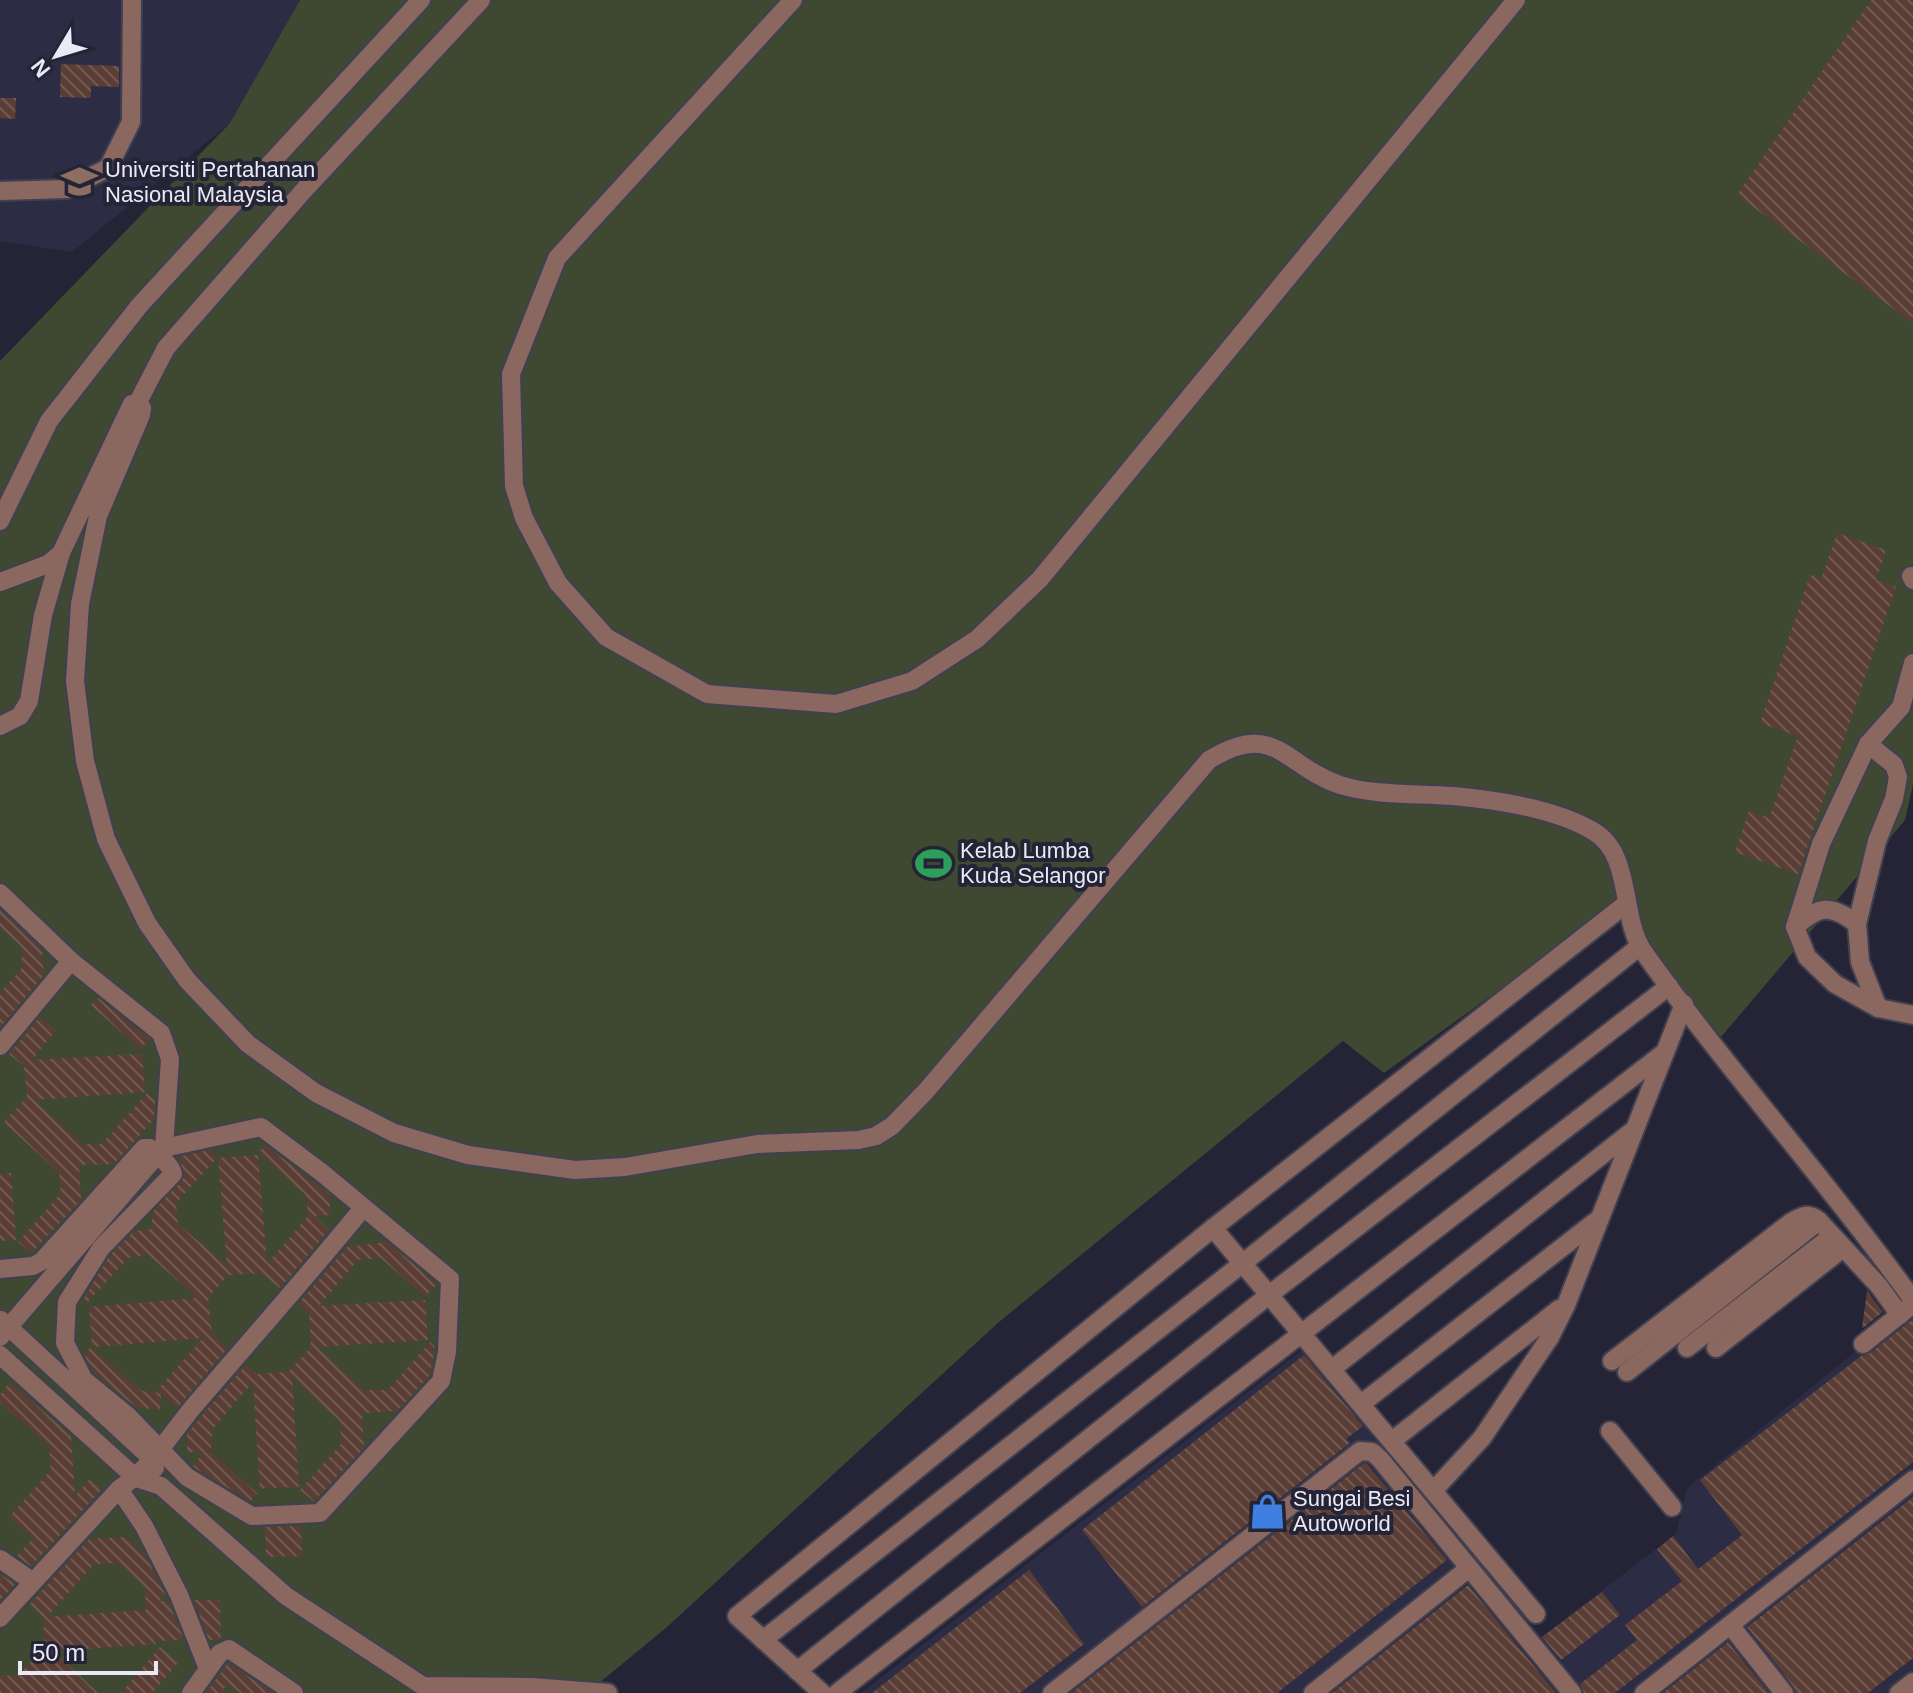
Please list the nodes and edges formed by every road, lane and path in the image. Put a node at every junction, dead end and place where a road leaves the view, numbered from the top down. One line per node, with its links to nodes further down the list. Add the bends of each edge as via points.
1 (132, 0): 6 (street, via 131,122 108,168 67,189)
2 (421, 0): 8 (street, via 139,306 49,421)
3 (481, 0): 7 (street, via 166,348)
4 (793, 0): 5 (street, via 557,258 511,374 514,486 524,518 558,583 606,637 707,694 836,704 912,681 977,639 1040,579)
5 (1516, 0)
6 (0, 191)
7 (137, 404): 9 (street, via 132,404); 16 (street, via 141,415 98,516 80,604 75,681 85,761 106,839 155,935 187,980 248,1044 316,1093 394,1133 468,1155 575,1170 625,1167 757,1144 876,1136 926,1091 1209,760 1237,745 1255,742 1277,748 1339,784 1380,793 1501,802 1575,821 1598,833 1616,857)
8 (0, 521)
9 (61, 553): 10 (street, via 48,564); 13 (street, via 43,615 29,701 20,716)
10 (0, 582)
11 (1913, 663): 12 (street)
12 (1907, 711): 14 (street)
13 (0, 726)
14 (1868, 744): 17 (street, via 1894,765 1898,777); 18 (street, via 1821,844)
15 (0, 893): 20 (street)
16 (1627, 903): 19 (street); 31 (street)
17 (1857, 924): 18 (street, via 1823,908); 23 (street, via 1860,962)
18 (1795, 927): 23 (street, via 1807,957 1835,984)
19 (1640, 946): 21 (street); 33 (street)
20 (71, 961): 25 (street); 28 (street, via 161,1033 170,1059)
21 (1669, 986): 22 (street); 35 (street)
22 (1684, 1004): 26 (street); 37 (street, via 1863,1231)
23 (1878, 1008): 24 (street)
24 (1913, 1015)
25 (0, 1046)
26 (1665, 1052): 27 (street); 39 (street)
27 (1633, 1130): 30 (street); 45 (street)
28 (160, 1151): 29 (street, via 261,1127); 34 (street, via 140,1150 42,1261); 38 (street); 49 (street, via 173,1174 101,1248 67,1302 65,1343 84,1380 128,1416)
29 (363, 1208): 49 (street); 49 (street, via 450,1279 441,1381 320,1513 252,1516)
30 (1597, 1220): 36 (street); 46 (street)
31 (1213, 1228): 33 (street); 62 (street, via 737,1616)
32 (1837, 1242): 37 (street, via 1879,1286); 41 (street); 42 (street); 44 (street, via 1819,1221)
33 (1243, 1263): 35 (street); 62 (street)
34 (0, 1269)
35 (1269, 1295): 39 (street); 64 (street)
36 (1566, 1305): 48 (street); 54 (street, via 1482,1438)
37 (1909, 1306): 40 (street)
38 (3, 1327): 49 (street)
39 (1302, 1334): 45 (street); 71 (street)
40 (1863, 1344)
41 (1687, 1348)
42 (1716, 1348)
43 (0, 1355): 50 (street)
44 (1619, 1366)
45 (1332, 1369): 46 (street)
46 (1361, 1404): 48 (street)
47 (1610, 1431): 55 (street)
48 (1392, 1441): 54 (street)
49 (157, 1454): 50 (street); 52 (street)
50 (136, 1478): 52 (street); 53 (street)
51 (1913, 1480): 61 (street)
52 (161, 1486): 66 (street, via 286,1596 423,1686)
53 (119, 1489): 58 (street); 63 (street, via 179,1595)
54 (1433, 1491): 59 (street)
55 (1672, 1507)
56 (0, 1559): 58 (street)
57 (1469, 1568): 72 (street, via 1380,1459 1360,1451); 73 (street); 74 (street)
58 (33, 1582): 60 (street)
59 (1536, 1614)
60 (0, 1618)
61 (1730, 1625): 75 (street); 76 (street)
62 (763, 1640): 64 (street)
63 (208, 1669): 67 (street); 68 (street, via 229,1649)
64 (797, 1671): 70 (street)
65 (1913, 1682): 77 (street)
66 (533, 1690): 69 (street)
67 (191, 1693)
68 (294, 1693)
69 (608, 1693)
70 (822, 1693)
71 (837, 1693)
72 (1052, 1693)
73 (1313, 1693)
74 (1572, 1693)
75 (1644, 1693)
76 (1784, 1693)
77 (1899, 1693)

